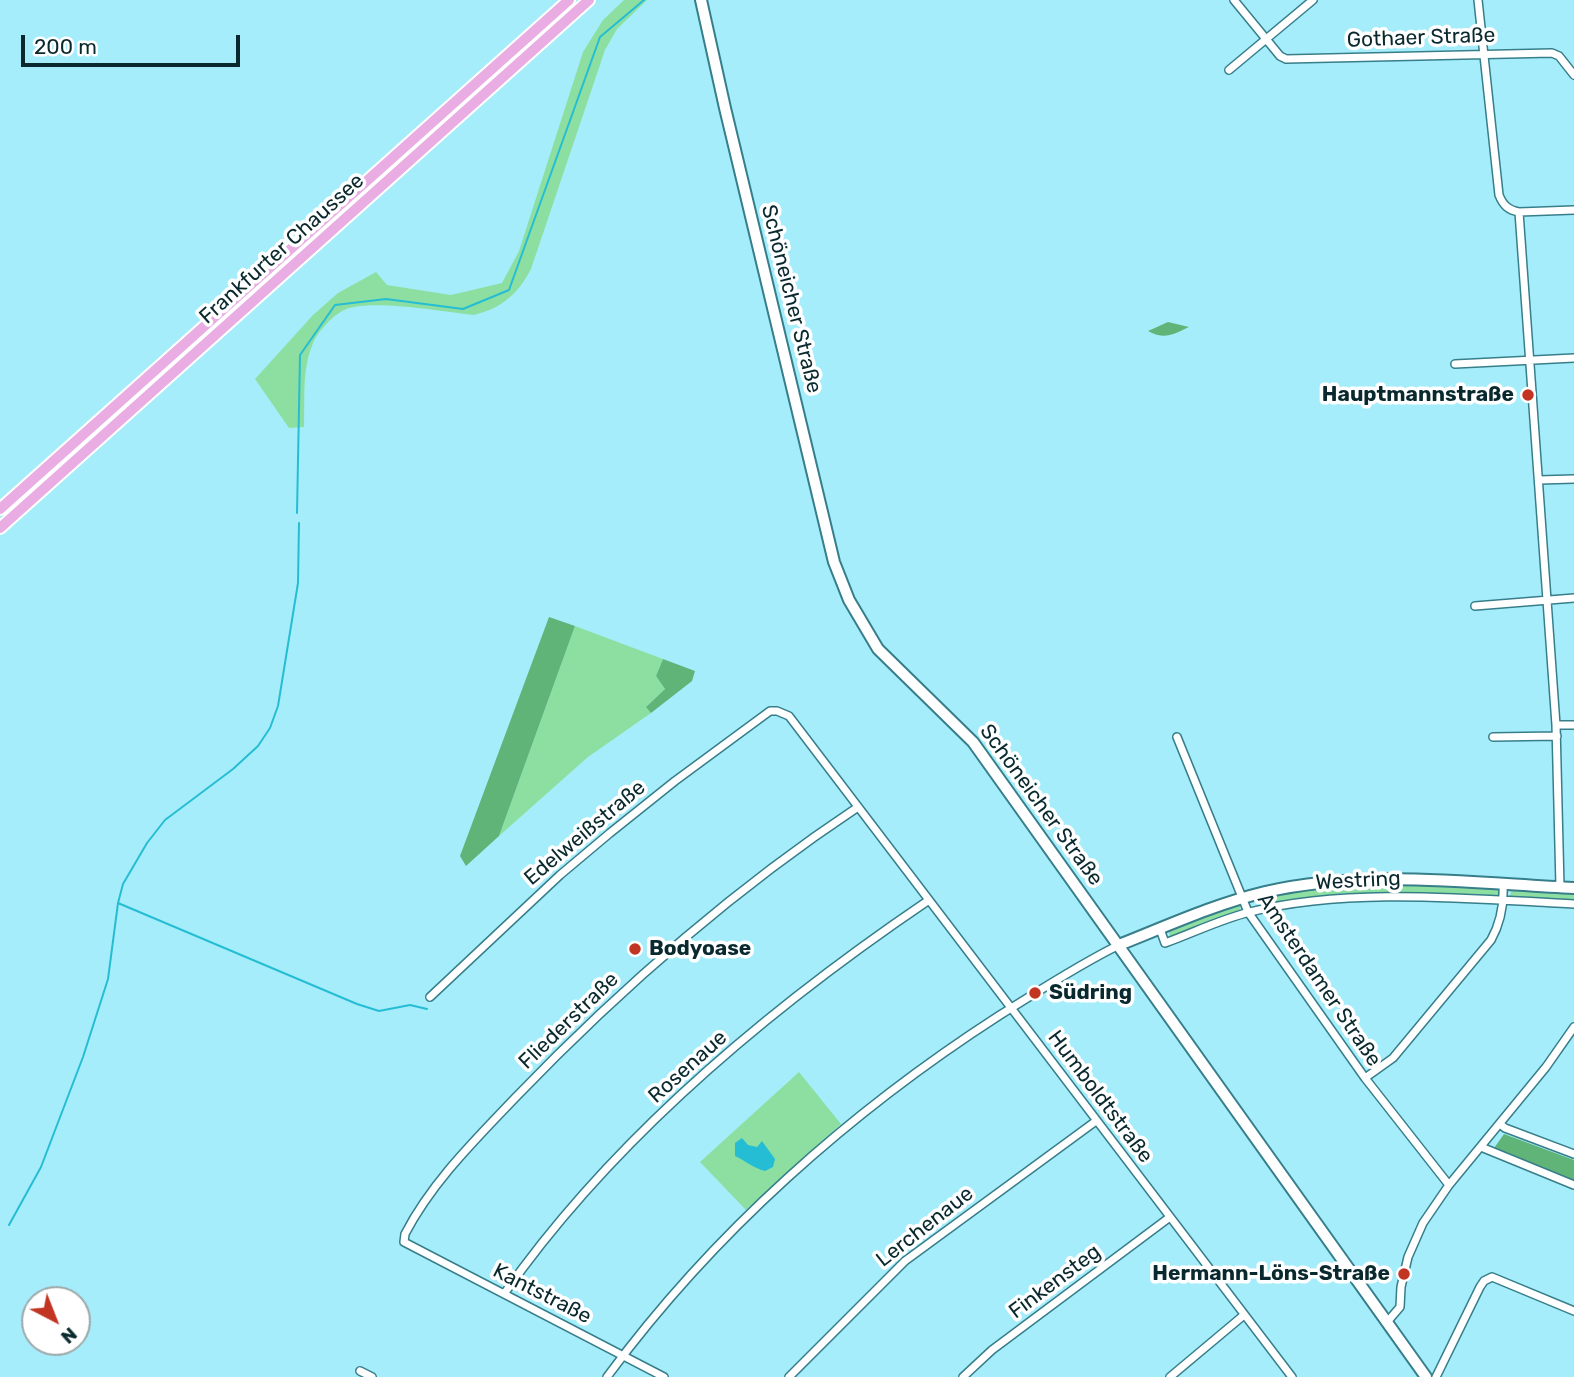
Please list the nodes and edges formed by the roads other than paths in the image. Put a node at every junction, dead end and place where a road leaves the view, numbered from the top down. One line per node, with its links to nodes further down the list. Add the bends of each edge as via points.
1 (569, 0): 18 (main road, Frankfurter Chaussee)
2 (589, 0): 19 (main road, Frankfurter Chaussee)
3 (701, 0): 39 (main road, Schöneicher Straße, via 841,583 878,649 973,742)
4 (1234, 0): 7 (street, Gothaer Straße)
5 (1313, 0): 7 (street)
6 (1478, 0): 8 (street)
7 (1267, 40): 8 (street, Gothaer Straße, via 1286,59); 9 (street)
8 (1484, 53): 10 (street, Gothaer Straße, via 1552,53); 12 (street, via 1499,195 1507,207)
9 (1229, 70)
10 (1574, 75)
11 (1574, 210): 12 (street)
12 (1518, 212): 14 (street)
13 (1574, 358): 14 (street)
14 (1530, 359): 15 (street); 17 (street)
15 (1455, 365)
16 (1574, 479): 17 (street)
17 (1539, 480): 21 (street)
18 (0, 509)
19 (0, 528)
20 (1574, 597): 21 (street)
21 (1547, 599): 22 (street); 25 (street)
22 (1475, 606)
23 (774, 710): 29 (street, Humboldtstraße, via 789,716); 40 (street, Edelweißstraße, via 675,781 560,875)
24 (1574, 724): 25 (street)
25 (1556, 725): 26 (street)
26 (1557, 736): 28 (street); 31 (street)
27 (1177, 737): 33 (street, Amsterdamer Straße)
28 (1493, 737)
29 (858, 807): 34 (street, Humboldtstraße); 51 (street, Fliederstraße, via 767,871 672,949 556,1056 433,1190 411,1222)
30 (1503, 885): 31 (main road, Westring); 33 (main road, Westring, via 1366,880 1284,888); 35 (street)
31 (1560, 887): 32 (main road, Westring)
32 (1574, 888)
33 (1243, 899): 37 (street, Amsterdamer Straße); 38 (main road, Westring)
34 (929, 900): 41 (street, Humboldtstraße); 52 (street, Rosenaue, via 792,1000 716,1063 586,1193)
35 (1504, 901): 36 (street, Westring); 37 (street, Westring, via 1359,898); 43 (street, via 1499,926 1478,957 1393,1058)
36 (1574, 904)
37 (1248, 912): 38 (street, Westring, via 1165,943); 43 (street, Amsterdamer Straße)
38 (1160, 929): 39 (main road, Westring)
39 (1119, 945): 41 (street); 55 (main road, Schöneicher Straße)
40 (430, 997)
41 (1012, 1008): 44 (street, Humboldtstraße); 56 (street, via 920,1069 811,1158 735,1229)
42 (1574, 1027): 45 (street)
43 (1365, 1079): 48 (street, Amsterdamer Straße)
44 (1096, 1121): 50 (street, Humboldtstraße); 61 (street, Lerchenaue, via 905,1261)
45 (1500, 1124): 46 (street); 47 (street)
46 (1481, 1147): 48 (street); 49 (street)
47 (1574, 1154)
48 (1449, 1185): 55 (street, via 1414,1241 1400,1307)
49 (1574, 1185)
50 (1170, 1217): 54 (street, Humboldtstraße); 62 (street, Finkensteg, via 992,1350)
51 (404, 1242): 52 (street, Kantstraße)
52 (504, 1294): 56 (street, Kantstraße)
53 (1574, 1311): 66 (street, via 1488,1278)
54 (1244, 1315): 63 (street); 64 (street, Humboldtstraße)
55 (1388, 1321): 65 (main road, Schöneicher Straße)
56 (624, 1355): 59 (street); 60 (street, Kantstraße)
57 (360, 1371): 58 (street)
58 (372, 1377)
59 (607, 1377)
60 (664, 1377)
61 (789, 1377)
62 (963, 1377)
63 (1170, 1377)
64 (1292, 1377)
65 (1426, 1377)
66 (1436, 1377)

